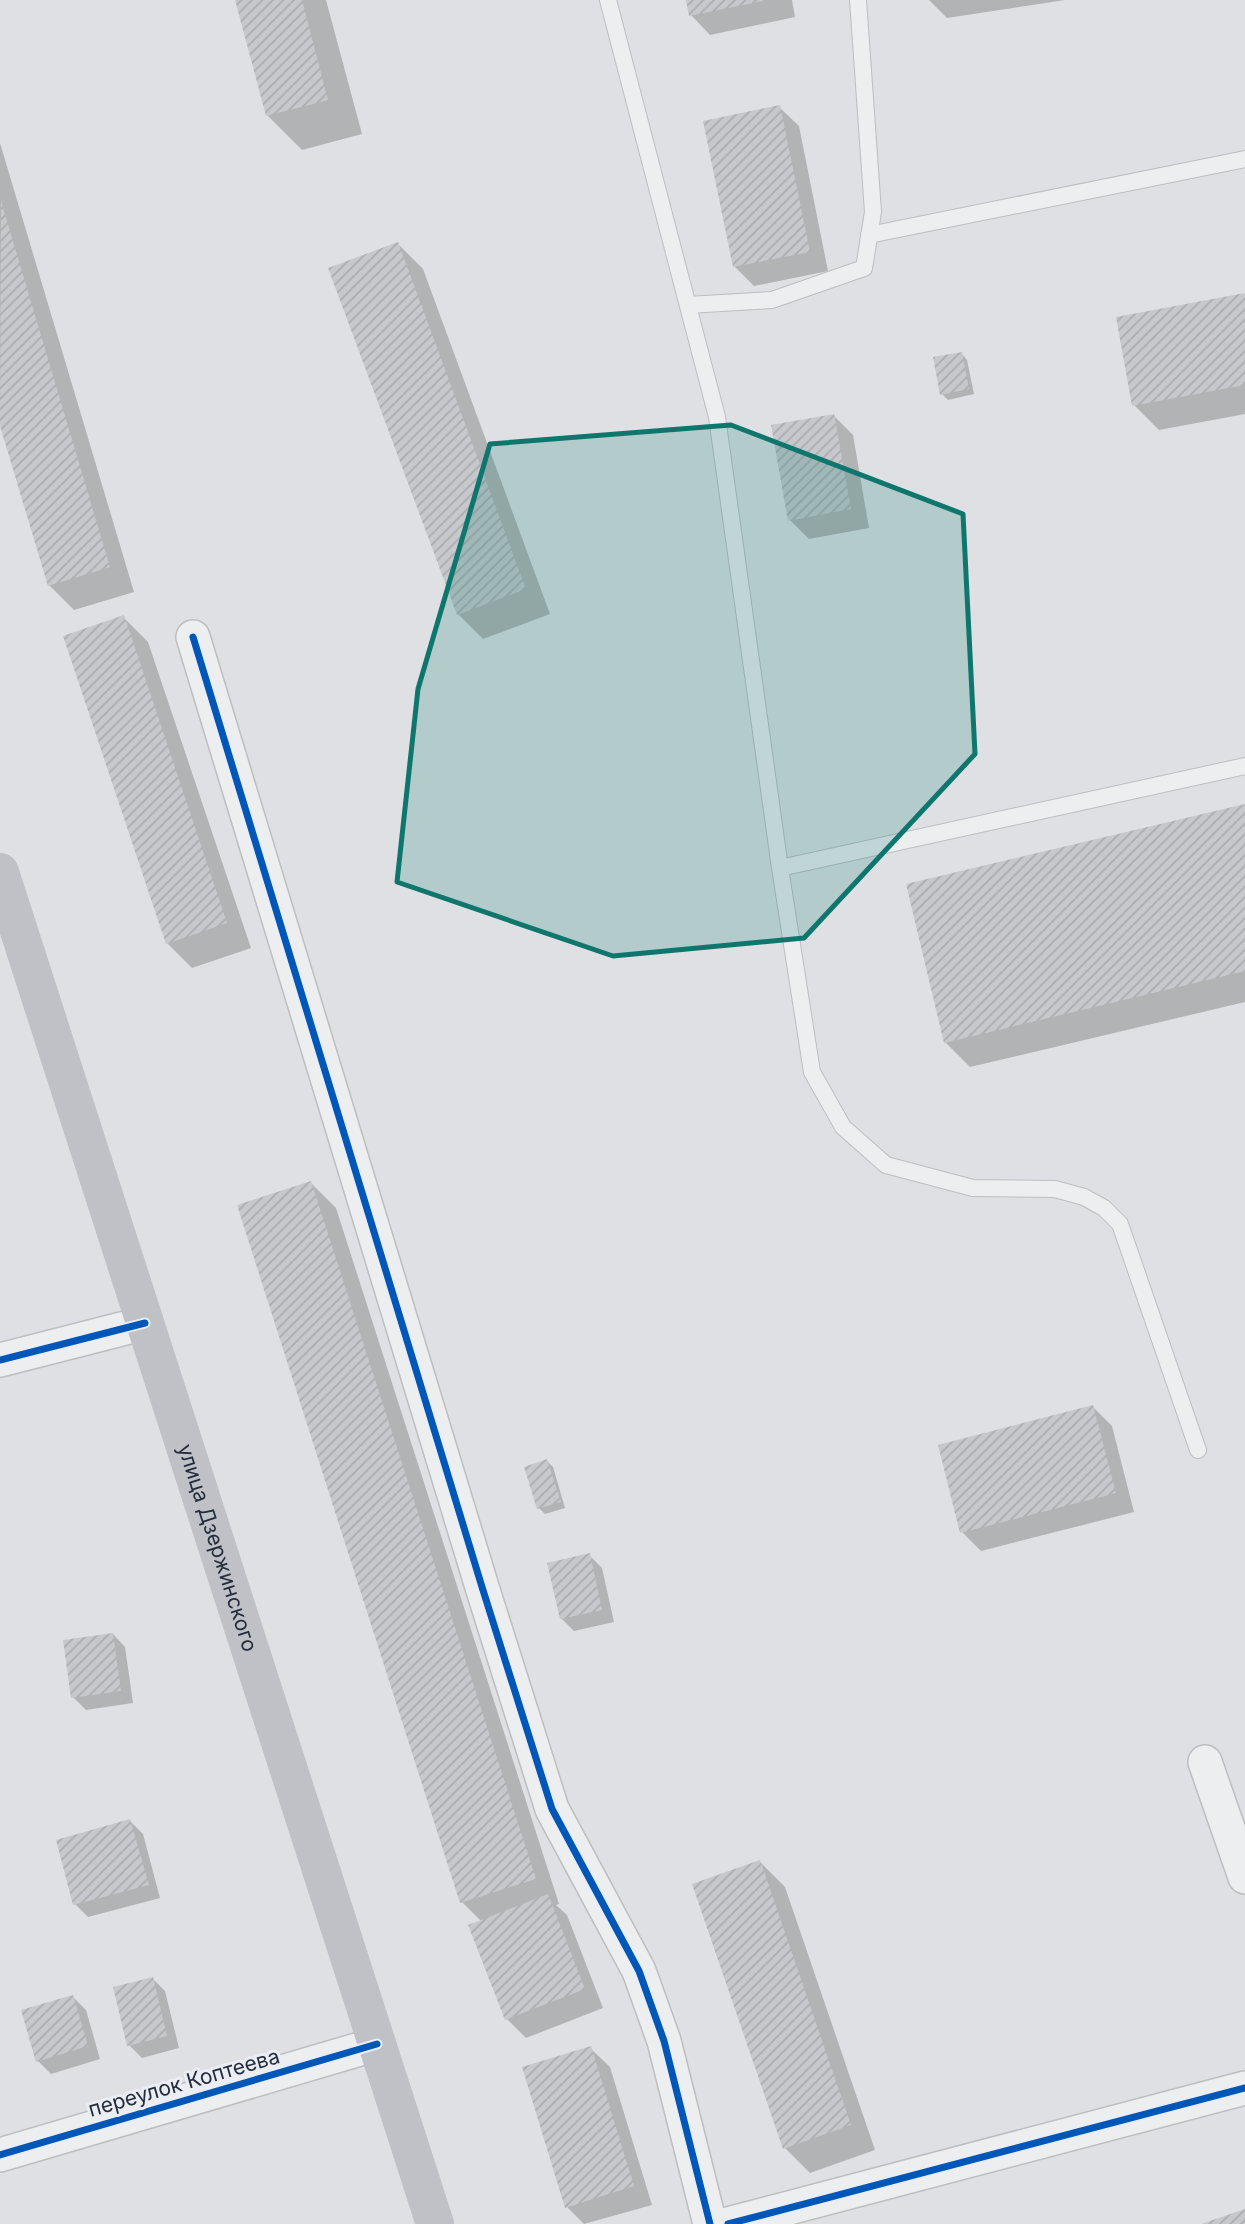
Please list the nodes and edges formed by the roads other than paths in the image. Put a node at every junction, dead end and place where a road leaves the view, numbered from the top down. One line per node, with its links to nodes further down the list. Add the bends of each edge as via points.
1 (608, 0): 5 (lane)
2 (858, 0): 4 (lane, via 873,212)
3 (1245, 159): 4 (lane)
4 (869, 235): 5 (lane, via 864,268 772,300)
5 (688, 305): 8 (lane, via 717,417)
6 (194, 637): 19 (street, via 552,1809 639,1970 664,2041)
7 (1245, 766): 8 (lane)
8 (780, 868): 12 (lane, via 812,1072 843,1127 887,1165 973,1188 1055,1189 1104,1208 1120,1224)
9 (0, 872): 10 (main road, улица Дзержинского)
10 (145, 1323): 11 (street); 15 (main road, улица Дзержинского)
11 (0, 1360)
12 (1199, 1450)
13 (1205, 1762): 14 (street)
14 (1245, 1877)
15 (377, 2044): 17 (street, переулок Коптеева); 18 (main road, улица Дзержинского)
16 (1245, 2088): 20 (street)
17 (0, 2155)
18 (435, 2224)
19 (710, 2224)
20 (728, 2224)

